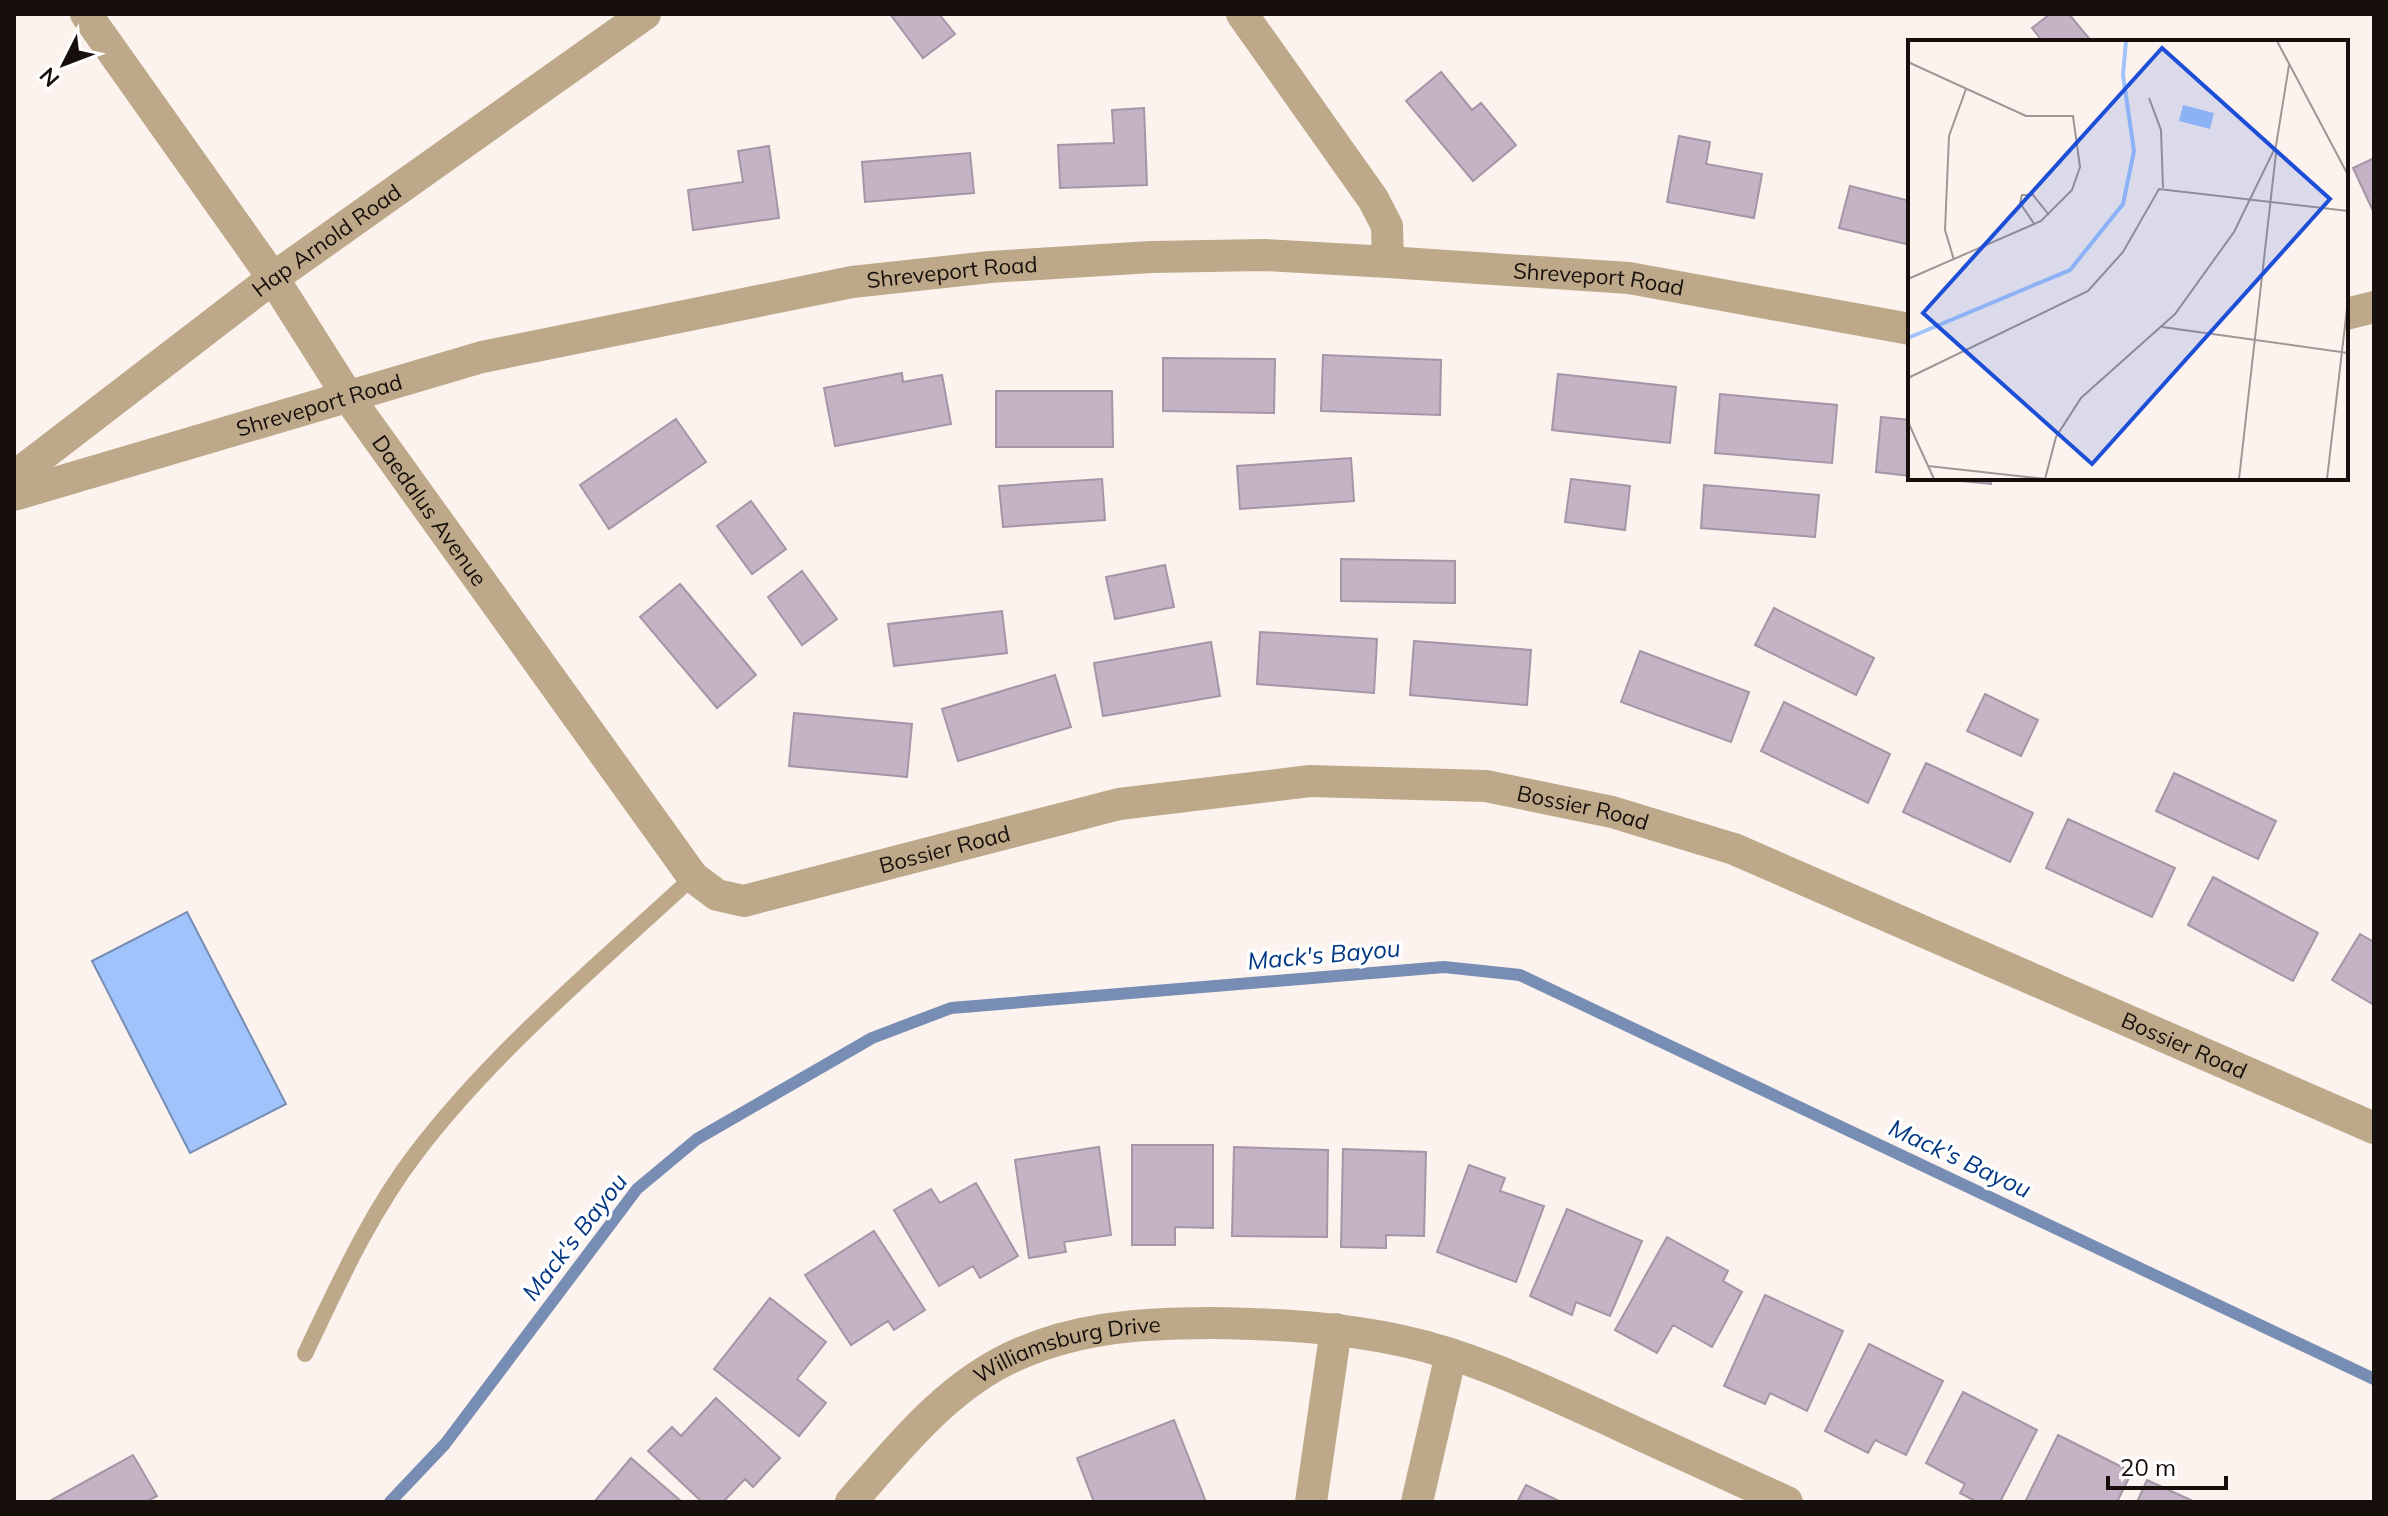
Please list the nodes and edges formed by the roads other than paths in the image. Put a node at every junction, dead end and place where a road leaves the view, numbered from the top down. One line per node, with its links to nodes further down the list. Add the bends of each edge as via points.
1 (86, 14): 5 (street, Daedalus Avenue)
2 (645, 14): 5 (street, Hap Arnold Road)
3 (1242, 14): 4 (street, via 1373,199 1387,226)
4 (1388, 262): 8 (street, Shreveport Road, via 1629,278); 9 (street, Shreveport Road, via 1264,255 1151,257 852,282 482,357)
5 (273, 278): 9 (street, Daedalus Avenue); 10 (street, Hap Arnold Road)
6 (2374, 307): 7 (street)
7 (2348, 314)
8 (1908, 329)
9 (349, 398): 11 (street, Shreveport Road); 12 (street, Daedalus Avenue)
10 (14, 477)
11 (14, 495)
12 (693, 877): 13 (street, Daedalus Avenue, via 717,895); 16 (lane, via 493,1063 416,1153 359,1242)
13 (744, 901): 14 (street, Bossier Road, via 1148,800 1310,781 1499,788 1612,812 1734,849)
14 (2374, 1128)
15 (1336, 1329): 17 (street, Williamsburg Drive); 18 (street, Williamsburg Drive, via 1158,1323 1108,1327 1056,1341 1001,1363 960,1390); 19 (street)
16 (305, 1354)
17 (1451, 1354): 20 (street); 21 (street, Williamsburg Drive, via 1528,1383)
18 (851, 1502)
19 (1311, 1502)
20 (1417, 1502)
21 (1787, 1502)

